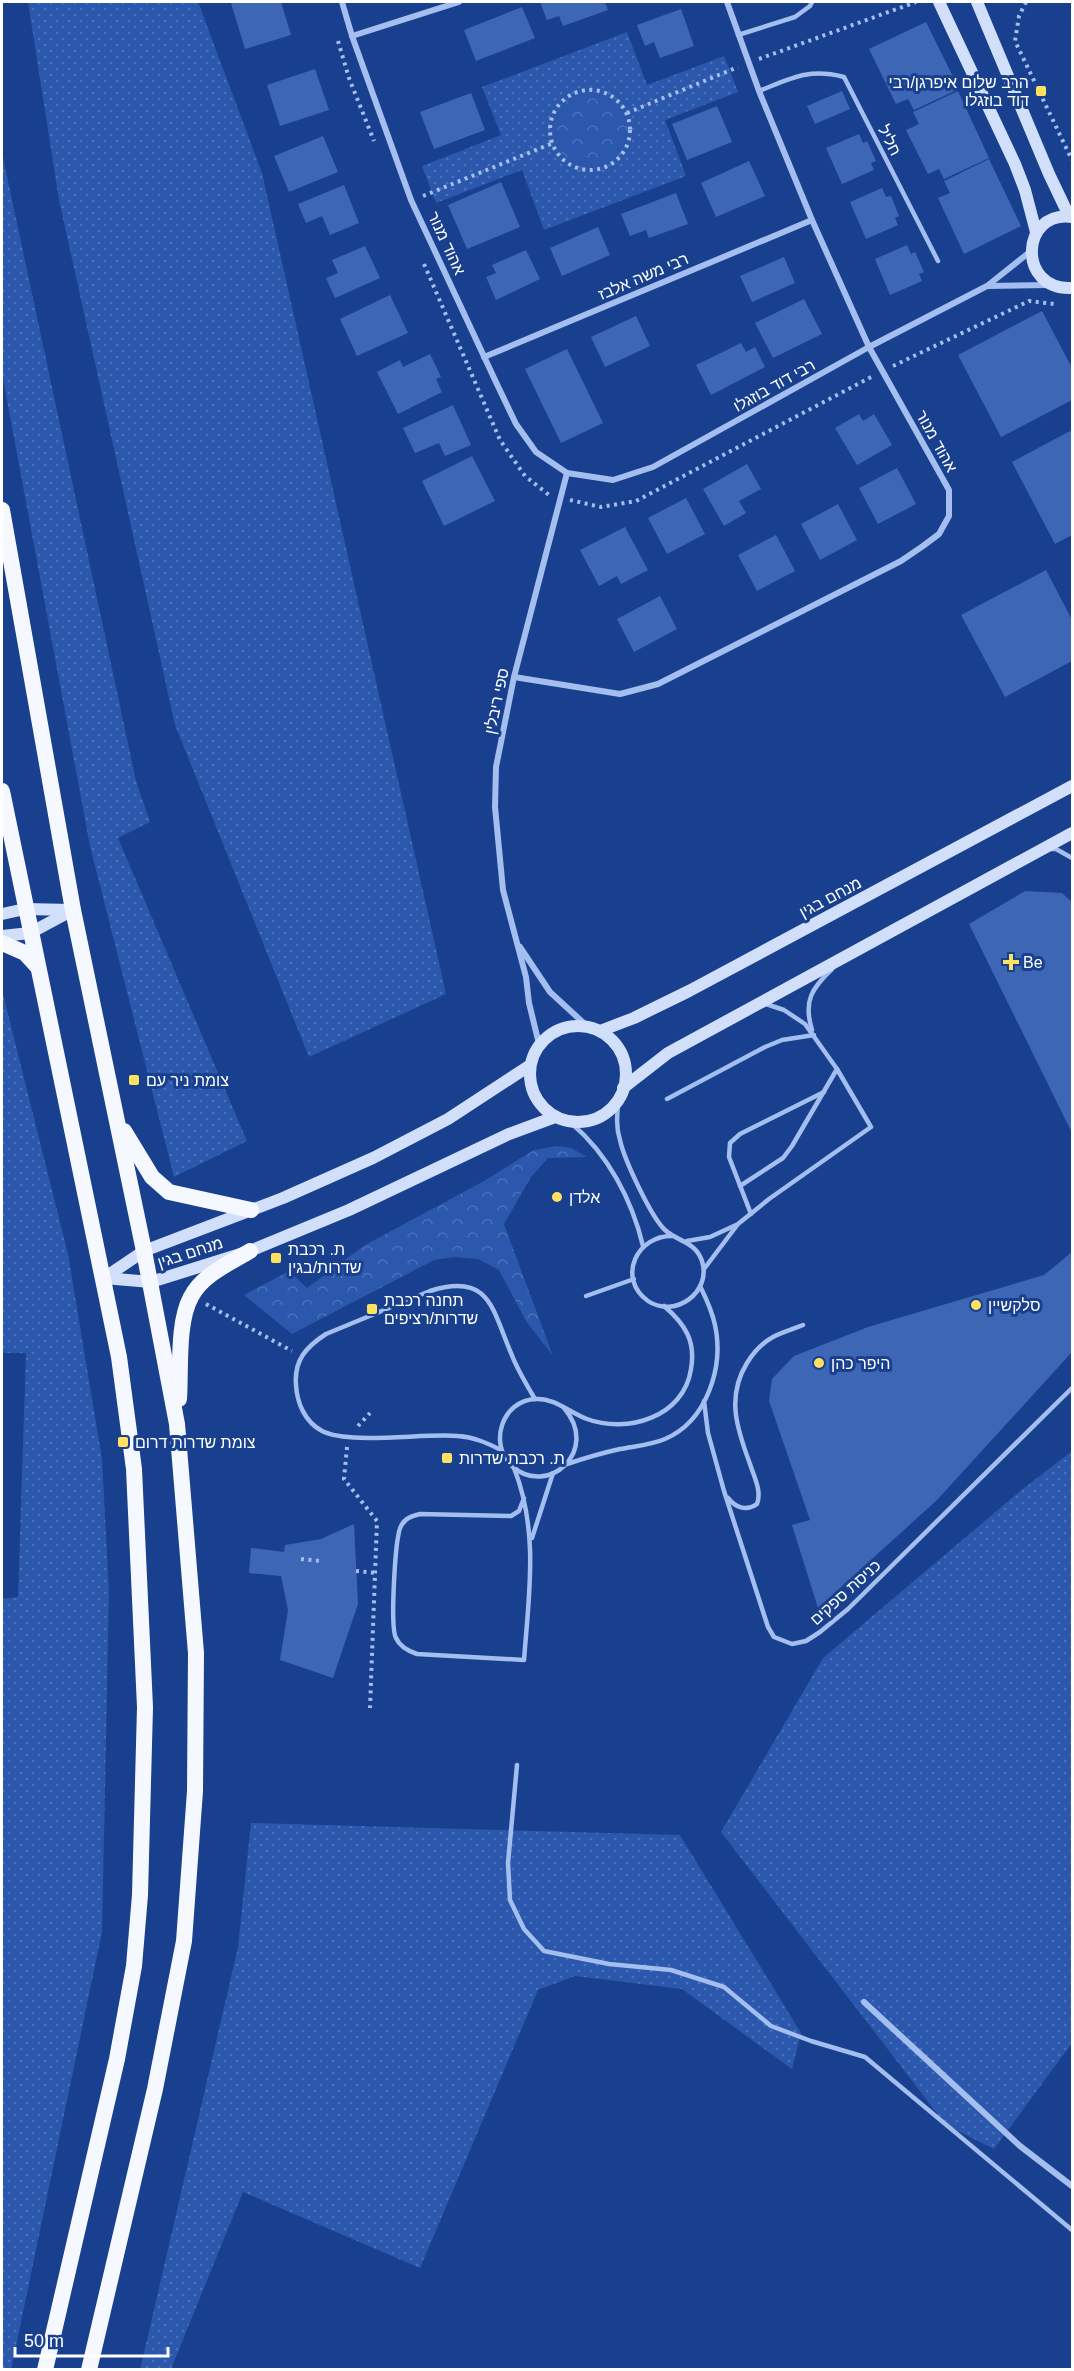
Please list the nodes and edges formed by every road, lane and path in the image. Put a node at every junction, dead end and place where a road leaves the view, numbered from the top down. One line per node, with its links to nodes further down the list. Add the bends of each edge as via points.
1 (342, 2): 11 (street, אהוד מנור)
2 (459, 2): 11 (street)
3 (727, 2): 10 (street, אהוד מנור)
4 (812, 2): 10 (lane, via 795,16)
5 (916, 2): 12 (path)
6 (939, 2): 21 (main road, via 1015,164)
7 (1026, 2): 17 (path, via 1015,41)
8 (980, 4): 19 (main road, via 1049,174)
9 (336, 34): 16 (path)
10 (738, 35): 12 (street, אהוד מנור)
11 (352, 36): 18 (street, אהוד מנור)
12 (748, 63): 13 (street, אהוד מנור); 14 (path)
13 (759, 91): 20 (street, אהוד מנור); 24 (lane, חליל, via 811,72 844,77)
14 (627, 114): 15 (path, via 614,97 603,92 577,92 556,109 551,122); 15 (path, via 629,141 615,161 603,168 576,166 564,159)
15 (553, 143): 18 (path)
16 (378, 151)
17 (1072, 160)
18 (411, 200): 30 (street, אהוד מנור)
19 (1071, 216): 21 (main road, via 1052,220)
20 (812, 220): 29 (street, אהוד מנור); 30 (street, רבי משה אלבז)
21 (1036, 232): 22 (main road)
22 (1031, 251): 25 (main road, via 1035,269); 26 (street, רבי דוד בוזגלו)
23 (422, 258): 33 (path, via 500,440 525,476 549,495)
24 (938, 261)
25 (1052, 285): 26 (street, רבי דוד בוזגלו); 27 (main road)
26 (987, 286): 29 (street, רבי דוד בוזגלו)
27 (1070, 291)
28 (1062, 304): 31 (path, via 1029,301)
29 (869, 347): 31 (street, אהוד מנור); 32 (street, רבי דוד בוזגלו, via 653,467 613,480)
30 (484, 357): 32 (street, אהוד מנור, via 516,424 536,452)
31 (883, 370): 33 (path, via 636,501 601,507); 35 (street, אהוד מנור, via 949,490 949,516 939,534 901,561 658,684 620,694)
32 (567, 473): 33 (street, ספי ריבלין)
33 (560, 498): 35 (street, ספי ריבלין)
34 (2, 510): 43 (highway)
35 (514, 677): 47 (street, ספי ריבלין, via 496,767 495,807 503,890)
36 (1072, 786): 52 (main road, מנחם בגין, via 688,991 634,1018)
37 (3, 797): 38 (highway); 42 (highway)
38 (2, 826)
39 (1072, 833): 40 (main road)
40 (1042, 850): 41 (lane, via 1056,849); 49 (main road)
41 (1072, 858)
42 (25, 909): 43 (main road); 44 (main road); 45 (highway)
43 (73, 910): 45 (main road); 62 (highway)
44 (2, 914)
45 (30, 933): 46 (main road); 50 (highway)
46 (2, 936)
47 (515, 939): 52 (street, ספי ריבלין, via 550,992); 54 (street, ספי ריבלין)
48 (2, 943): 50 (highway, via 25,953)
49 (839, 962): 51 (main road); 53 (lane, via 814,985 808,1010)
50 (38, 967): 74 (highway)
51 (758, 1004): 53 (lane, via 784,1010 806,1024); 57 (main road, via 668,1053)
52 (594, 1029): 54 (main road, via 577,1026 558,1030); 57 (main road, via 612,1039 623,1058)
53 (814, 1035): 56 (lane); 59 (lane, via 765,1047)
54 (540, 1044): 55 (main road)
55 (529, 1066): 61 (main road, via 533,1094); 65 (main road, מנחם בגין, via 448,1119 332,1178)
56 (837, 1070): 58 (lane); 66 (lane, via 871,1126)
57 (623, 1088): 60 (main road)
58 (824, 1092): 64 (lane, via 783,1158); 64 (lane, via 740,1134 730,1143 729,1157)
59 (667, 1099)
60 (618, 1104): 63 (main road, via 600,1117); 68 (lane, via 617,1127 623,1153 658,1220)
61 (555, 1117): 63 (main road); 72 (main road, מנחם בגין)
62 (117, 1119): 65 (highway, via 152,1177 169,1192); 71 (highway)
63 (571, 1123): 70 (lane, via 607,1163 632,1207)
64 (740, 1186): 66 (lane)
65 (251, 1210): 71 (main road, מנחם בגין)
66 (751, 1214): 67 (lane)
67 (738, 1224): 69 (lane, via 710,1237); 73 (lane)
68 (674, 1236): 69 (lane); 70 (lane, via 656,1238)
69 (687, 1241): 73 (lane, via 698,1252)
70 (643, 1246): 75 (lane, via 635,1258)
71 (144, 1251): 74 (main road, מנחם בגין); 76 (highway)
72 (250, 1251): 76 (main road, מנחם בגין); 78 (highway, via 214,1272)
73 (704, 1269): 77 (lane)
74 (104, 1278): 76 (main road, מנחם בגין); 106 (highway, via 134,1469 145,1707 140,1895 134,1966 117,2059)
75 (634, 1279): 79 (lane); 80 (lane, via 643,1296)
76 (151, 1282): 87 (highway)
77 (700, 1286): 80 (lane, via 687,1301); 85 (lane, via 711,1309 717,1341 714,1377)
78 (191, 1295): 82 (path); 87 (highway, via 182,1325)
79 (586, 1296)
80 (664, 1306): 86 (lane, via 688,1333 693,1357 690,1376 673,1404 643,1421 623,1425 586,1419)
81 (803, 1324): 93 (lane, via 772,1337 752,1354 740,1374 735,1413 759,1498 753,1507 740,1508)
82 (300, 1355): 84 (lane, via 326,1334 430,1291 445,1286 468,1286 489,1300 511,1355); 88 (lane, via 296,1383 302,1411 320,1430)
83 (1072, 1388): 93 (lane, כניסת ספקים, via 848,1609 806,1641 792,1644 774,1637 768,1627)
84 (535, 1399): 86 (lane); 89 (lane, via 507,1414 501,1425)
85 (704, 1401): 90 (lane, via 691,1419 667,1438); 93 (lane, כניסת ספקים, via 708,1433)
86 (564, 1408): 90 (lane, via 577,1430 574,1454)
87 (177, 1424): 107 (highway, via 196,1653 190,1878 184,1941 156,2089)
88 (348, 1437): 89 (lane, via 457,1436); 99 (path, via 344,1479 377,1521)
89 (501, 1449): 91 (lane)
90 (567, 1464): 92 (lane)
91 (514, 1468): 92 (lane, via 534,1476); 94 (lane)
92 (553, 1473): 95 (lane)
93 (724, 1491)
94 (524, 1498): 95 (lane); 100 (lane, via 519,1511 511,1516 434,1513 409,1517 398,1533)
95 (531, 1540): 100 (lane, via 524,1660 408,1651 395,1637 393,1626)
96 (301, 1559): 97 (path)
97 (320, 1561)
98 (356, 1571): 99 (path)
99 (375, 1572): 100 (path); 101 (path)
100 (395, 1575)
101 (370, 1708)
102 (517, 1765): 105 (lane, via 508,1863 510,1900 524,1929 544,1952 671,1970 724,1987 771,2026 865,2057)
103 (864, 2002): 104 (street, via 1020,2146)
104 (1072, 2186)
105 (1072, 2230)
106 (45, 2370)
107 (89, 2370)

